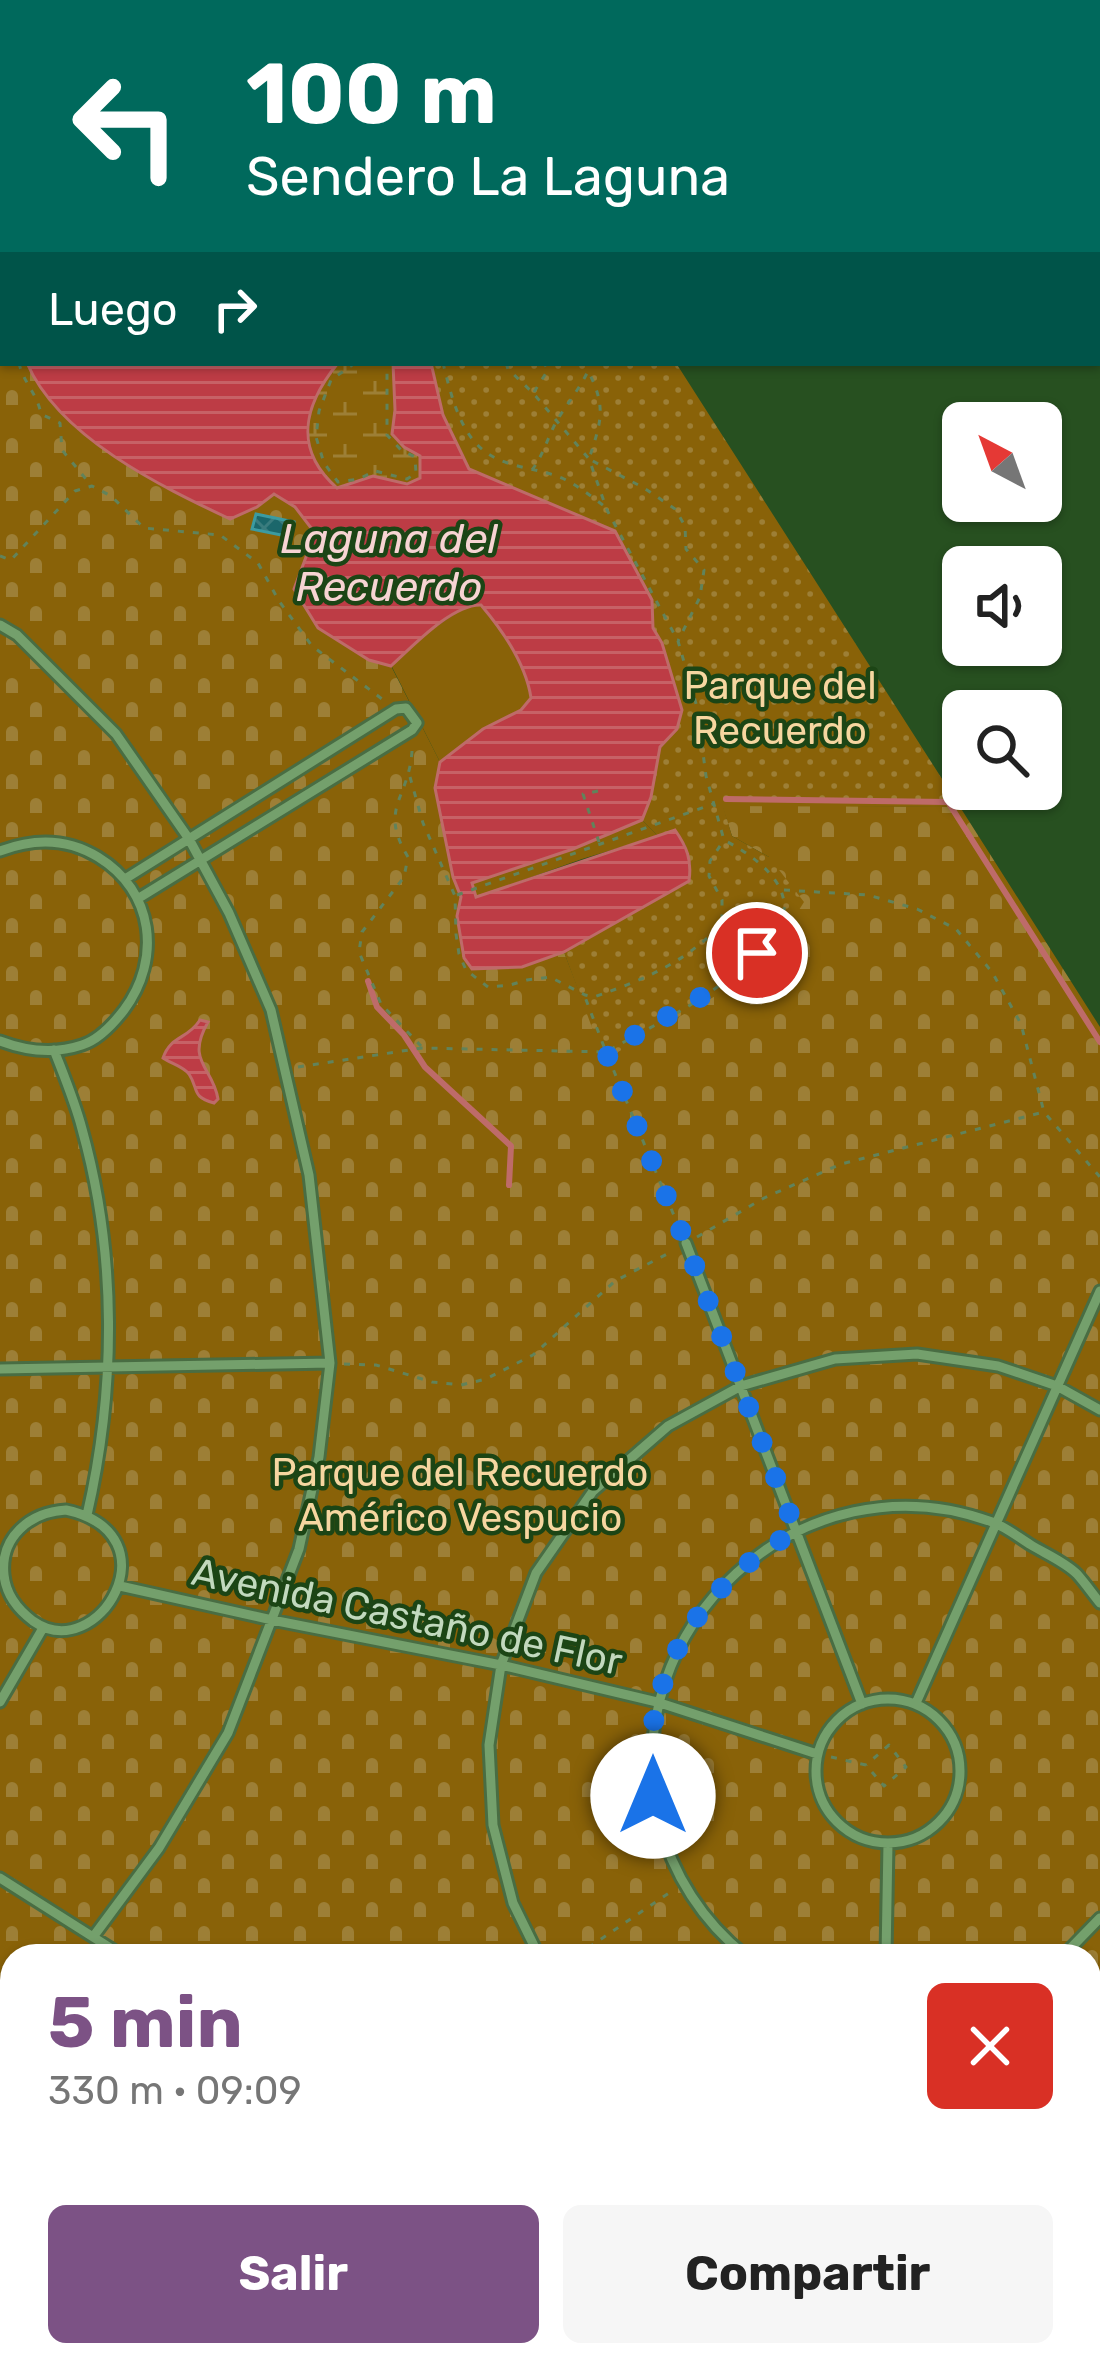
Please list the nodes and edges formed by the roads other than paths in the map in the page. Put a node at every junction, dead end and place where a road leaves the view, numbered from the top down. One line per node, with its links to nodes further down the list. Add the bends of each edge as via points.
1 (0, 625): 2 (lane, via 116,734)
2 (189, 838): 4 (lane); 4 (lane, via 396,710 413,714 412,730); 5 (lane)
3 (0, 851): 5 (lane, via 53,841 84,849)
4 (201, 861): 6 (lane); 11 (lane, via 271,1010 309,1175)
5 (125, 879): 6 (lane)
6 (139, 898): 8 (lane, via 147,958 137,993 86,1044)
7 (0, 1041): 8 (lane)
8 (54, 1050): 12 (lane, via 98,1200)
9 (686, 1243): 14 (lane)
10 (1100, 1291): 15 (lane)
11 (330, 1364): 12 (lane); 23 (lane, via 299,1549)
12 (108, 1368): 13 (lane); 17 (lane)
13 (0, 1369)
14 (741, 1386): 15 (lane, via 835,1359 917,1354 998,1366); 19 (lane); 25 (lane, via 668,1426 593,1491 536,1573)
15 (1058, 1386): 16 (lane); 18 (lane)
16 (1100, 1410)
17 (87, 1515): 20 (lane, via 66,1510 32,1518); 21 (lane, via 115,1540)
18 (996, 1523): 19 (lane, via 914,1506 863,1510); 22 (lane, via 1075,1572); 29 (lane)
19 (796, 1531): 27 (lane, via 731,1576 698,1613); 28 (lane)
20 (2, 1560): 24 (lane, via 10,1598)
21 (120, 1586): 23 (lane, Avenida Castaño de Flor); 24 (lane, via 88,1623)
22 (1100, 1603)
23 (272, 1620): 25 (lane, Avenida Castaño de Flor); 34 (lane, via 228,1733)
24 (44, 1628): 26 (lane)
25 (501, 1665): 27 (lane, Avenida Castaño de Flor); 36 (lane, via 489,1745 494,1825 513,1903)
26 (0, 1702)
27 (657, 1702): 30 (lane, Avenida Castaño de Flor); 37 (lane, via 653,1796 664,1841 682,1884)
28 (862, 1703): 29 (lane); 30 (lane, via 826,1732)
29 (916, 1703): 31 (lane, via 954,1740 959,1787 934,1828)
30 (817, 1754): 31 (lane, via 815,1776 831,1817 847,1832)
31 (888, 1843): 38 (lane)
32 (0, 1878): 34 (lane)
33 (1100, 1918): 39 (lane)
34 (94, 1937): 35 (lane)
35 (105, 1944)
36 (533, 1944)
37 (731, 1944)
38 (886, 1944)
39 (1075, 1944)

